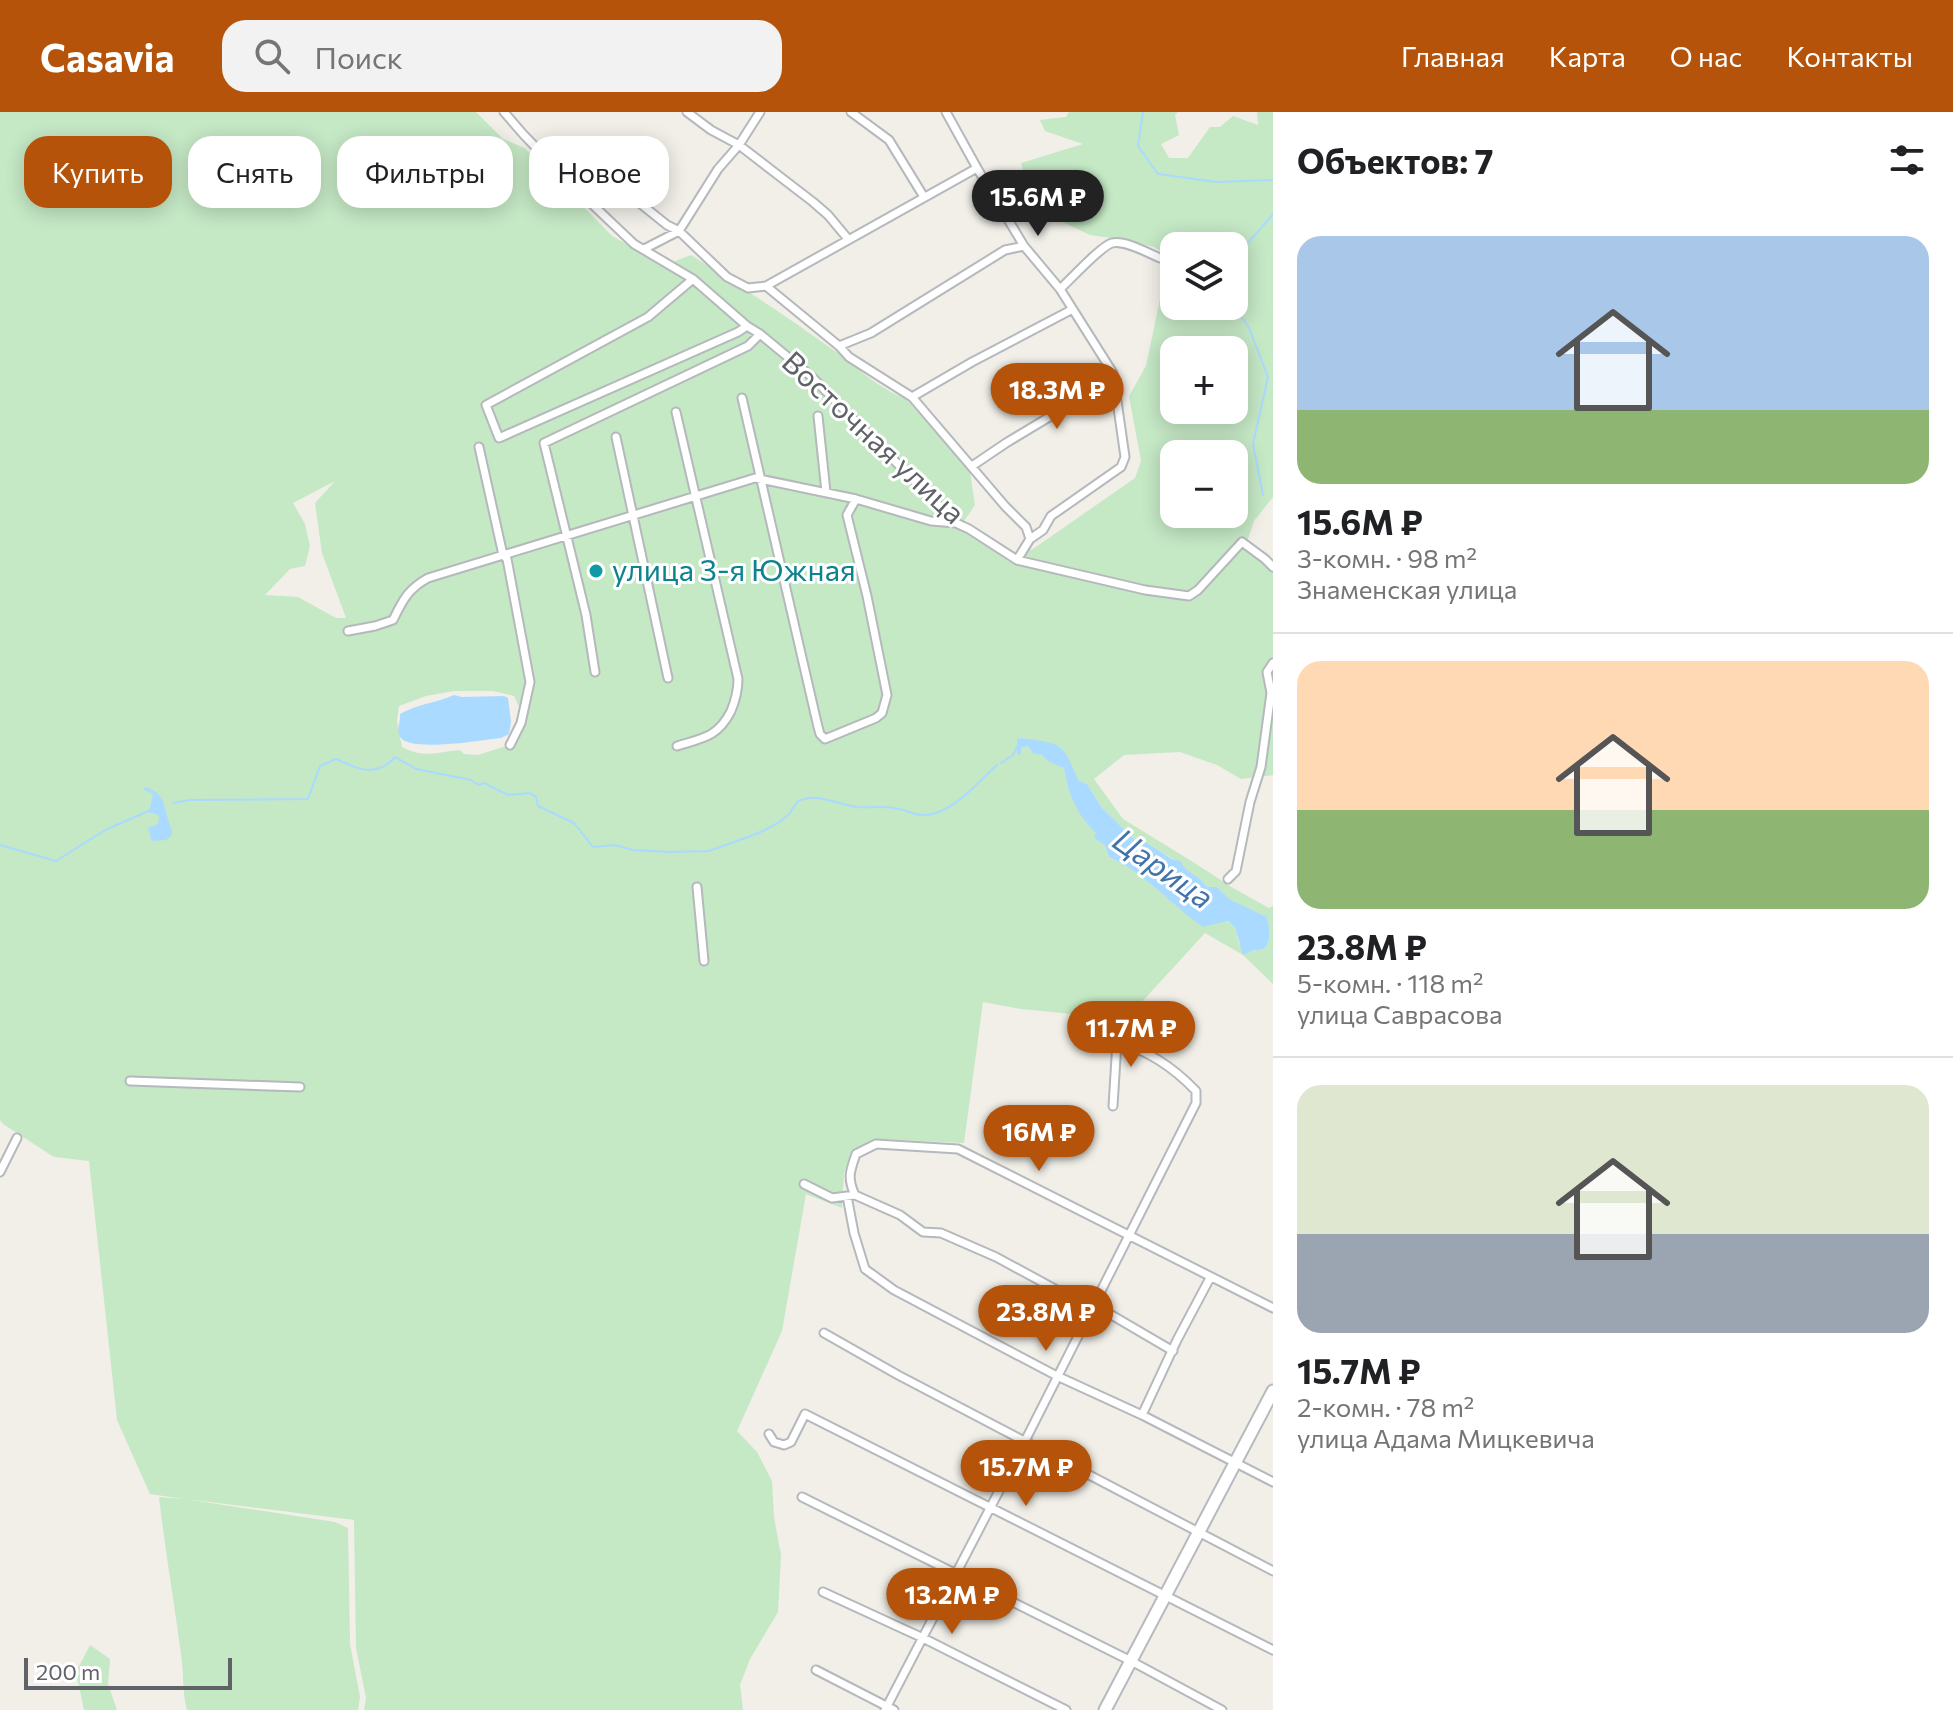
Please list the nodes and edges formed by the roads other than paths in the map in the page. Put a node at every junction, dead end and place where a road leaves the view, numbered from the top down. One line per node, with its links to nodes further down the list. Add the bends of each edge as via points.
1 (504, 112): 13 (street, Восточная улица, via 574,187)
2 (687, 112): 6 (street)
3 (760, 112): 6 (street)
4 (851, 112): 8 (street, via 889,140)
5 (946, 112): 7 (street)
6 (739, 145): 10 (street); 11 (street, via 828,215)
7 (977, 168): 8 (street); 12 (street)
8 (924, 197): 11 (street)
9 (646, 208): 10 (street)
10 (679, 231): 13 (street); 16 (street, via 727,277 748,288)
11 (848, 239): 16 (street)
12 (1024, 246): 17 (street); 21 (street, via 1005,250 871,333)
13 (644, 249): 15 (street, Восточная улица)
14 (1160, 258): 17 (street, via 1113,243)
15 (693, 279): 19 (street, Восточная улица); 19 (street, via 648,317 486,405 499,438)
16 (766, 286): 21 (street)
17 (1060, 289): 18 (street)
18 (1071, 310): 22 (street); 23 (street)
19 (747, 326): 20 (street, Восточная улица)
20 (760, 334): 35 (street, Восточная улица, via 812,377); 36 (street, via 748,346 544,443)
21 (839, 346): 23 (street)
22 (1113, 373): 29 (street, via 1109,381); 37 (street, via 1125,457 1121,467 1051,516)
23 (912, 397): 29 (street)
24 (742, 398): 30 (street)
25 (676, 412): 32 (street)
26 (818, 416): 31 (street)
27 (616, 437): 34 (street)
28 (479, 447): 38 (street)
29 (972, 466): 37 (street, via 1026,527)
30 (760, 479): 31 (street); 32 (street); 33 (street, via 825,739 882,713 886,705 884,670 847,515)
31 (826, 492): 33 (street)
32 (695, 496): 34 (street); 46 (street, via 738,692 724,725 712,735)
33 (856, 499): 35 (street)
34 (633, 516): 36 (street); 44 (street)
35 (956, 523): 39 (street, Восточная улица)
36 (567, 535): 38 (street); 43 (street)
37 (1030, 539): 39 (street)
38 (503, 555): 41 (street, via 428,578 413,586 393,620); 45 (street, via 530,682)
39 (1017, 560): 40 (street, Восточная улица, via 1189,596 1242,542)
40 (1273, 567)
41 (348, 631)
42 (1273, 663): 47 (street, via 1267,672 1271,693 1261,767 1236,871)
43 (595, 672)
44 (668, 678)
45 (510, 745)
46 (677, 746)
47 (1228, 879)
48 (697, 887): 49 (street)
49 (704, 961)
50 (1118, 1023): 51 (street)
51 (1117, 1042): 54 (street); 59 (street, via 1155,1057 1196,1091 1196,1103)
52 (130, 1081): 53 (street)
53 (300, 1087)
54 (1113, 1106)
55 (17, 1138): 56 (street)
56 (0, 1172)
57 (804, 1184): 58 (street, via 832,1198)
58 (851, 1196): 59 (street, via 850,1169 856,1154 876,1144 958,1149); 62 (street, via 900,1215 923,1232 941,1233 996,1257); 65 (street, via 854,1233 865,1269 894,1290)
59 (1128, 1236): 60 (street); 62 (street)
60 (1210, 1278): 61 (street); 64 (street)
61 (1273, 1308)
62 (1092, 1309): 64 (street, via 1103,1310); 65 (street)
63 (824, 1333): 69 (street)
64 (1173, 1351): 67 (street)
65 (1057, 1376): 67 (street); 69 (street)
66 (1273, 1391): 70 (main road)
67 (1142, 1415): 70 (street)
68 (769, 1434): 73 (street, via 774,1442 791,1442 805,1414)
69 (1025, 1441): 73 (street); 74 (street)
70 (1235, 1462): 71 (street); 74 (main road)
71 (1273, 1482)
72 (802, 1497): 76 (street)
73 (989, 1507): 76 (street); 78 (street)
74 (1199, 1531): 75 (street); 78 (main road)
75 (1273, 1571)
76 (954, 1574): 79 (street); 81 (street)
77 (823, 1592): 79 (street)
78 (1165, 1595): 80 (street); 81 (main road)
79 (923, 1638): 83 (street); 84 (street)
80 (1273, 1650)
81 (1131, 1661): 85 (main road); 86 (street)
82 (816, 1670): 83 (street)
83 (888, 1709)
84 (1066, 1710)
85 (1105, 1710)
86 (1222, 1710)

